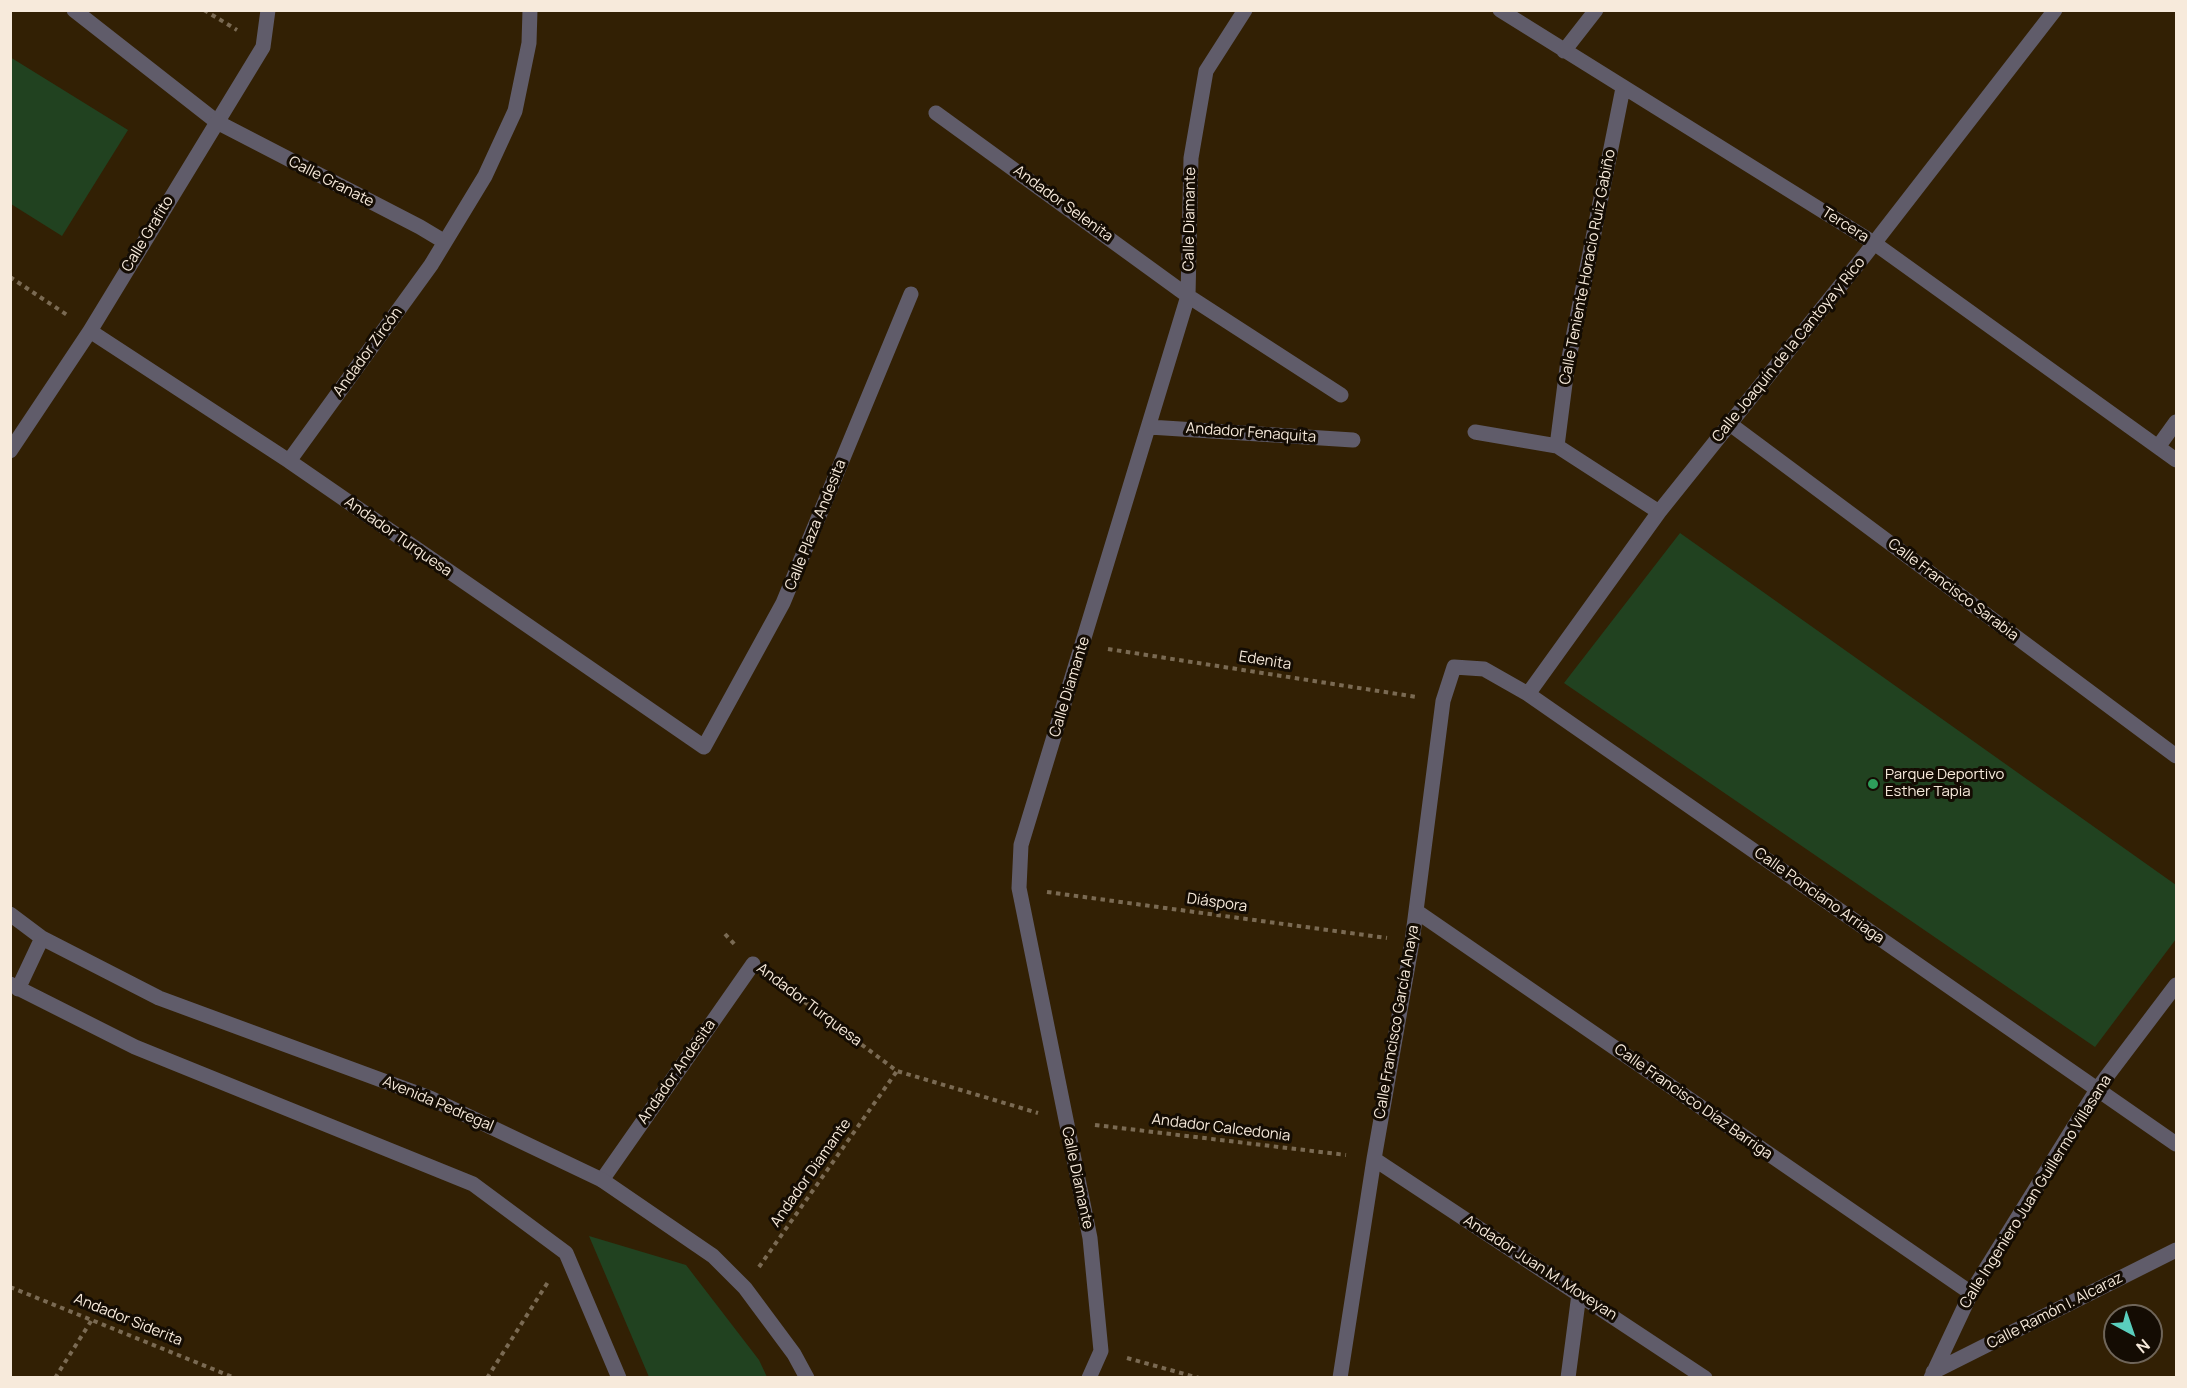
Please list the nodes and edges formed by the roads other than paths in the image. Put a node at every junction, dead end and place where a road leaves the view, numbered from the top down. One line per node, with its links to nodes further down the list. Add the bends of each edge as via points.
1 (74, 10): 11 (street, Calle Granate)
2 (268, 10): 11 (street, Calle Grafito, via 263,46)
3 (530, 10): 12 (street, Andador Zircón, via 529,43 515,111 485,176)
4 (1245, 10): 15 (street, Calle Diamante, via 1206,71 1191,158)
5 (1500, 10): 8 (street, Tercera)
6 (1596, 10): 8 (street)
7 (2055, 10): 13 (street, Calle Joaquín de la Cantoya y Rico)
8 (1564, 51): 9 (street, Tercera)
9 (1623, 88): 13 (street, Tercera); 23 (street, Calle Teniente Horacio Ruiz Gabiño, via 1568,368)
10 (936, 113): 15 (street, Andador Selenita)
11 (217, 122): 12 (street, Calle Granate); 16 (street, Calle Grafito)
12 (445, 242): 27 (street, Andador Zircón)
13 (1874, 243): 19 (street, Calle Joaquín de la Cantoya y Rico); 24 (street, Tercera)
14 (911, 294): 31 (street, Calle Plaza Andesita, via 783,603)
15 (1188, 296): 17 (street); 20 (street, Calle Diamante)
16 (90, 331): 25 (street, Calle Grafito); 27 (street, Andador Turquesa)
17 (1341, 395)
18 (2176, 422): 24 (street)
19 (1731, 424): 28 (street, Calle Joaquín de la Cantoya y Rico); 32 (street, Calle Francisco Sarabia)
20 (1149, 427): 22 (street, Andador Fenaquita); 49 (street, Calle Diamante, via 1021,845 1019,888 1090,1238 1101,1351)
21 (1475, 432): 23 (street)
22 (1353, 440)
23 (1557, 446): 28 (street)
24 (2158, 447): 26 (street, Tercera)
25 (10, 451)
26 (2176, 460)
27 (289, 461): 31 (street, Andador Turquesa)
28 (1659, 512): 30 (street, Calle Joaquín de la Cantoya y Rico)
29 (1454, 667): 30 (street, Calle Ponciano Arriaga, via 1484,669); 33 (street, Calle Francisco García Anaya, via 1443,701)
30 (1528, 694): 39 (street, Calle Ponciano Arriaga)
31 (704, 747)
32 (2176, 756)
33 (1416, 911): 41 (street, Calle Francisco García Anaya); 44 (street, Calle Francisco Díaz Barriga)
34 (10, 914): 35 (street, Avenida Pedregal)
35 (42, 938): 38 (street); 42 (street, Avenida Pedregal, via 159,998 430,1098)
36 (753, 964): 42 (street, Andador Andesita)
37 (2176, 986): 39 (street, Calle Ingeniero Juan Guillermo Villasana)
38 (14, 987): 47 (street, via 135,1047 474,1184 566,1253)
39 (2098, 1088): 40 (street, Calle Ponciano Arriaga); 44 (street, Calle Ingeniero Juan Guillermo Villasana)
40 (2176, 1144)
41 (1374, 1159): 45 (street, Andador Juan M. Moveyan); 50 (street, Calle Francisco García Anaya)
42 (602, 1180): 48 (street, Avenida Pedregal, via 705,1250 745,1288)
43 (2176, 1250): 46 (street, Calle Ramón I. Alcaraz)
44 (1971, 1293): 46 (street, Calle Ingeniero Juan Guillermo Villasana)
45 (1579, 1294): 51 (street); 52 (street, Andador Juan M. Moveyan)
46 (1932, 1375)
47 (619, 1377)
48 (807, 1377)
49 (1089, 1377)
50 (1340, 1377)
51 (1568, 1377)
52 (1705, 1377)

